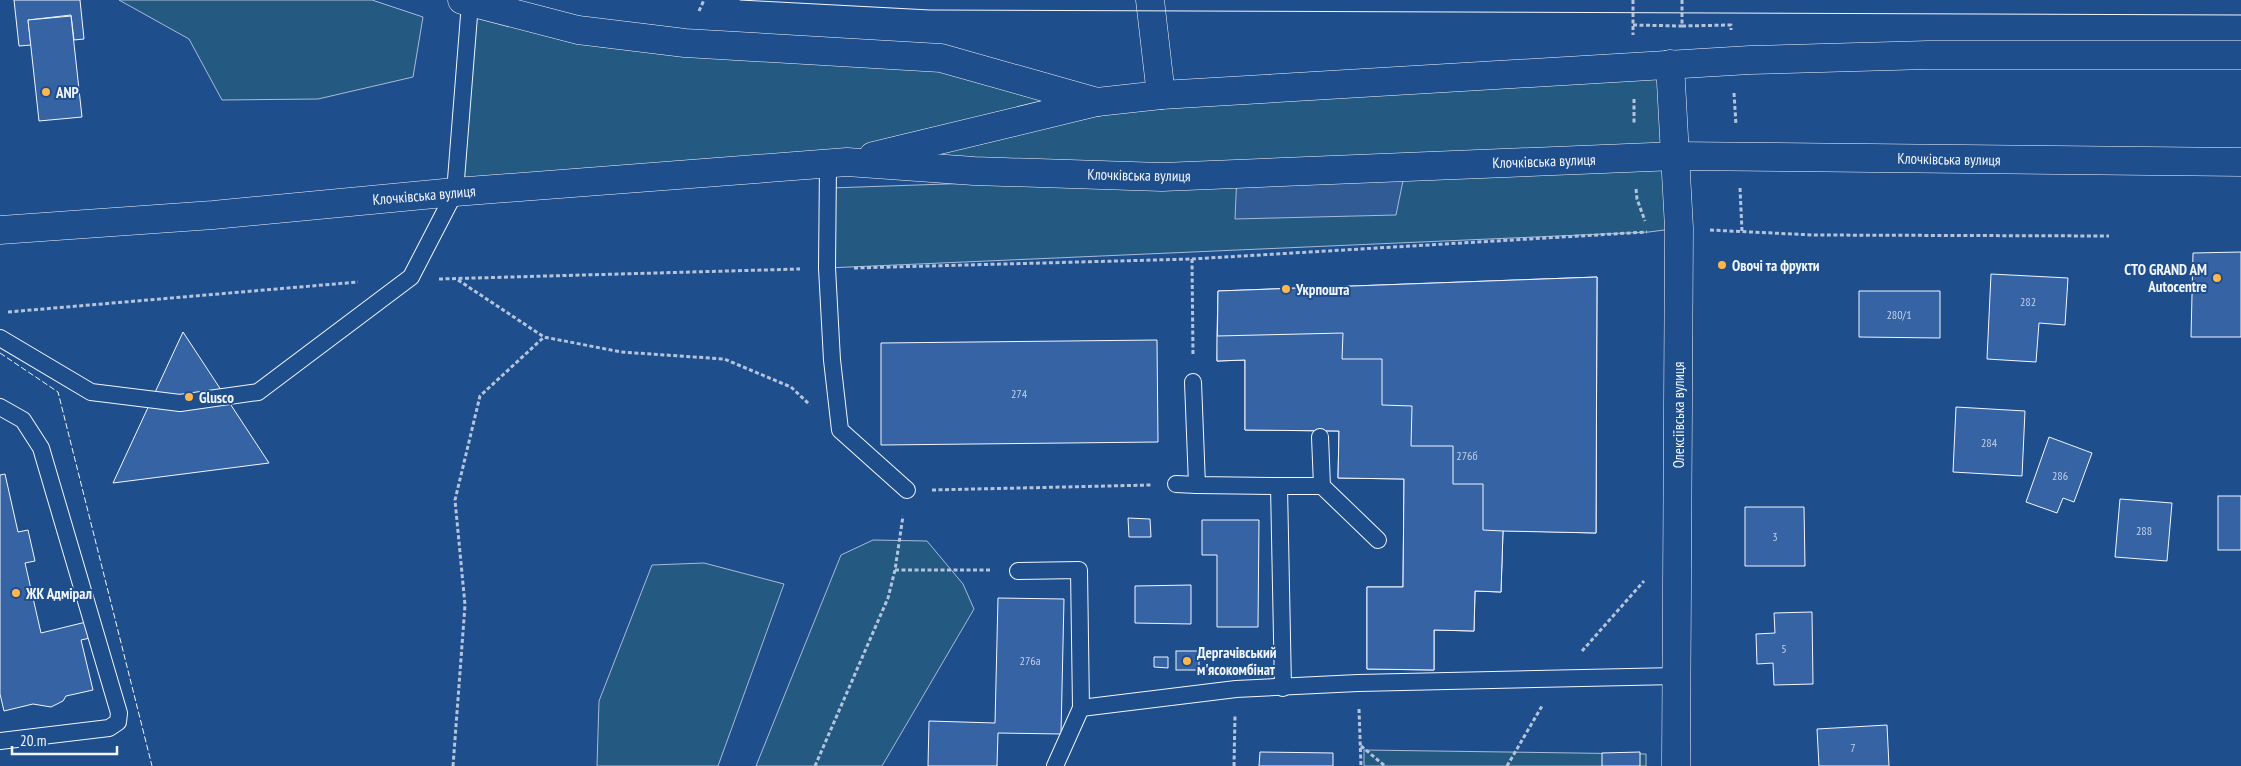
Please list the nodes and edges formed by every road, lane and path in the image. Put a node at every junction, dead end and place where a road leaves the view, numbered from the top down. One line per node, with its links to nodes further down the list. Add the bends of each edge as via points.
1 (1150, 0): 11 (main road)
2 (1633, 0): 5 (path)
3 (1682, 0): 6 (path)
4 (466, 2): 12 (main road, Клочківська вулиця, via 578,30 685,43 941,58); 18 (lane)
5 (1633, 25): 6 (path); 10 (path)
6 (1682, 26): 8 (path, via 1731,25)
7 (2241, 55): 8 (main road, Клочківська вулиця, via 1928,55)
8 (1733, 61): 9 (main road, Клочківська вулиця); 14 (path)
9 (1670, 64): 10 (main road, Клочківська вулиця); 13 (main road, Олексіївська вулиця)
10 (1634, 66): 11 (main road, Клочківська вулиця); 15 (path)
11 (1161, 94): 12 (main road, Клочківська вулиця)
12 (1097, 102): 17 (main road, Клочківська вулиця)
13 (1676, 156): 14 (main road, Клочківська вулиця); 15 (main road, Клочківська вулиця); 19 (main road, Олексіївська вулиця)
14 (1738, 156): 16 (main road, Клочківська вулиця); 21 (path)
15 (1635, 158): 17 (main road, Клочківська вулиця, via 1162,177); 23 (path, via 1637,199 1649,232)
16 (2241, 162)
17 (838, 163): 18 (main road, Клочківська вулиця); 24 (lane)
18 (455, 192): 20 (main road, Клочківська вулиця, via 213,215); 25 (lane)
19 (1679, 228): 21 (path); 44 (main road, Олексіївська вулиця)
20 (0, 230)
21 (1742, 231): 22 (path, via 1813,235)
22 (2109, 236)
23 (1192, 259): 24 (path); 31 (path)
24 (827, 268): 26 (path); 33 (lane)
25 (411, 277): 26 (path); 30 (lane, via 258,392 180,403 91,392)
26 (457, 280): 29 (path)
27 (362, 282): 28 (path)
28 (0, 312)
29 (544, 337): 33 (path, via 621,352 724,359 791,388); 52 (path, via 480,396 455,500 464,605)
30 (0, 338)
31 (1193, 382): 36 (lane)
32 (0, 407): 50 (lane, via 24,420 41,448 119,713 118,722 109,728)
33 (840, 430): 39 (lane)
34 (1320, 437): 38 (lane)
35 (1176, 484): 36 (lane); 39 (path)
36 (1197, 485): 37 (lane)
37 (1279, 486): 38 (lane); 47 (lane)
38 (1322, 486): 40 (lane)
39 (907, 490): 41 (path)
40 (1378, 540)
41 (895, 570): 42 (path); 53 (path, via 888,598)
42 (1018, 570): 49 (lane, via 1079,570)
43 (1646, 578): 45 (path)
44 (1676, 676): 45 (lane); 59 (main road, Олексіївська вулиця)
45 (1557, 680): 46 (lane); 58 (path)
46 (1358, 684): 47 (lane); 51 (path)
47 (1283, 688): 48 (lane)
48 (1236, 689): 49 (lane); 55 (path)
49 (1081, 708): 54 (lane)
50 (0, 741)
51 (1361, 746): 56 (path); 57 (path)
52 (453, 766)
53 (814, 766)
54 (1055, 766)
55 (1234, 766)
56 (1361, 766)
57 (1385, 766)
58 (1507, 766)
59 (1676, 766)

